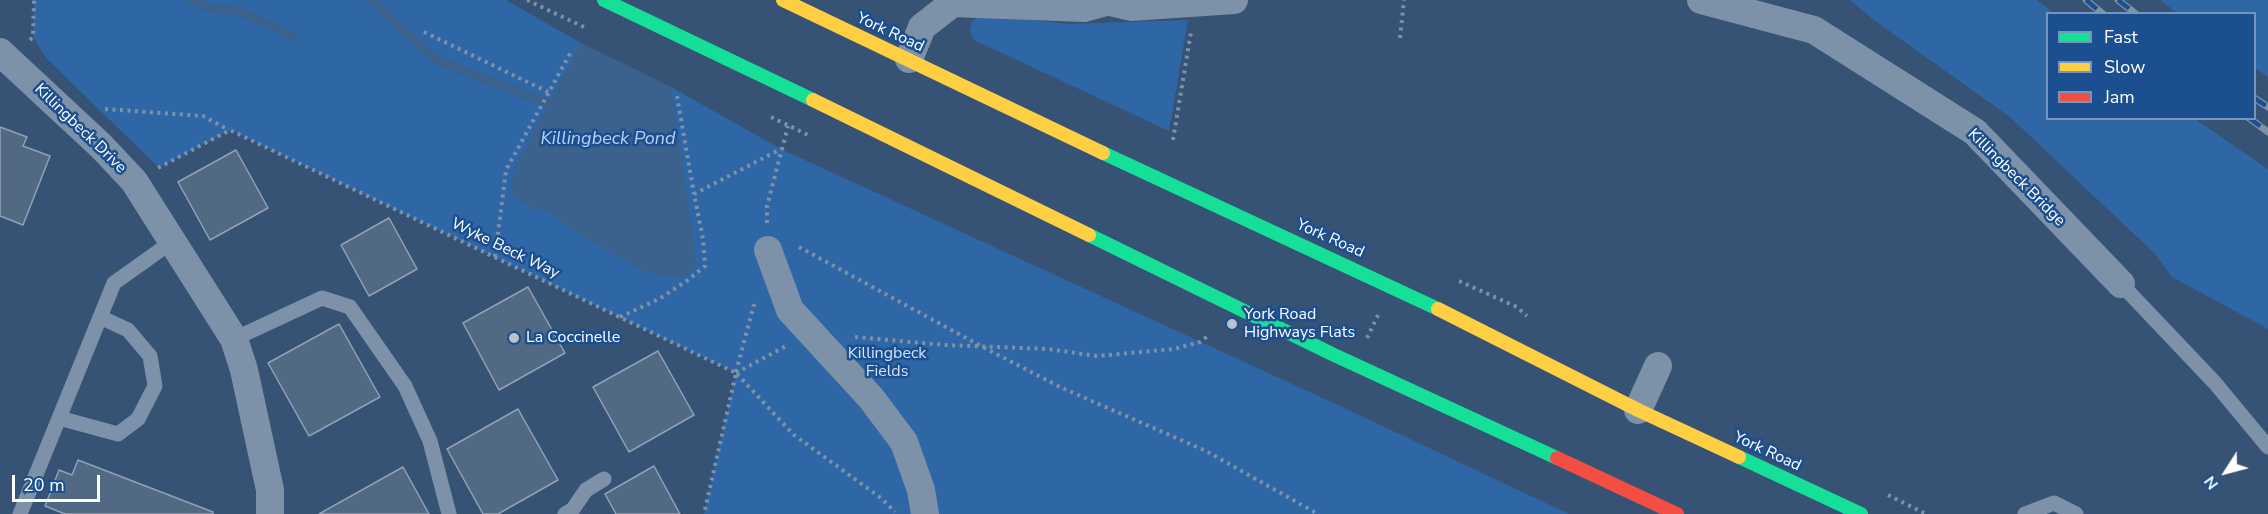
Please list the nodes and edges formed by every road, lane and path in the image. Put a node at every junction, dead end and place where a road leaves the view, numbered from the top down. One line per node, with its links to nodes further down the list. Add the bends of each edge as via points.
1 (34, 0): 12 (path, via 33,37)
2 (604, 0): 15 (highway)
3 (783, 0): 13 (highway, York Road)
4 (1234, 0): 8 (street)
5 (1404, 0): 10 (path)
6 (1701, 0): 27 (street, Killingbeck Bridge, via 1814,30 1975,132)
7 (1111, 1): 8 (street, via 1131,7); 13 (street, via 1084,8 953,3 922,27)
8 (1196, 3): 19 (path)
9 (424, 32): 14 (path)
10 (1400, 38)
11 (572, 50): 14 (path)
12 (4, 56): 21 (street, Killingbeck Drive)
13 (909, 59): 29 (highway, York Road)
14 (548, 92): 26 (path, via 506,170)
15 (798, 93): 20 (path); 51 (highway, via 1332,354)
16 (677, 96): 22 (path)
17 (99, 108): 18 (path, Wyke Beck Way, via 203,116)
18 (230, 130): 21 (path); 26 (path, Wyke Beck Way)
19 (1173, 140)
20 (781, 149): 22 (path); 25 (path, via 767,206)
21 (134, 182): 23 (street, Killingbeck Drive)
22 (694, 194): 30 (path, via 705,266 659,299)
23 (173, 241): 31 (lane, via 114,284); 33 (street, Killingbeck Drive)
24 (798, 247): 35 (path)
25 (768, 250): 34 (street, via 790,310)
26 (495, 257): 30 (path, Wyke Beck Way)
27 (2121, 284): 41 (lane, Killingbeck Bridge, via 2215,383)
28 (756, 295): 38 (path)
29 (1414, 297): 36 (path, via 1403,320 1381,310); 39 (highway, York Road)
30 (620, 317): 38 (path, Wyke Beck Way)
31 (100, 318): 40 (lane); 40 (lane, via 128,330 150,356 155,386 138,419 118,434)
32 (1209, 335): 35 (path, via 1200,342 1174,349 1097,356)
33 (234, 339): 44 (street, Killingbeck Drive, via 267,479); 45 (lane, via 322,298 350,307 405,386 430,441)
34 (816, 339): 35 (path, via 842,336); 38 (path, via 793,342); 49 (street, via 871,398 904,442)
35 (980, 345): 50 (path, via 1060,387 1206,451)
36 (1364, 346)
37 (1658, 366): 39 (street)
38 (736, 373): 47 (path); 48 (path, via 794,435 881,498)
39 (1638, 410): 52 (highway, York Road)
40 (59, 418): 43 (lane)
41 (2268, 447)
42 (604, 479): 46 (lane, via 586,490)
43 (20, 514)
44 (270, 514)
45 (449, 514)
46 (565, 514)
47 (704, 514)
48 (896, 514)
49 (925, 514)
50 (1318, 514)
51 (1677, 514)
52 (1861, 514)
53 (2025, 514): 54 (lane, via 2054,503)
54 (2076, 514)

